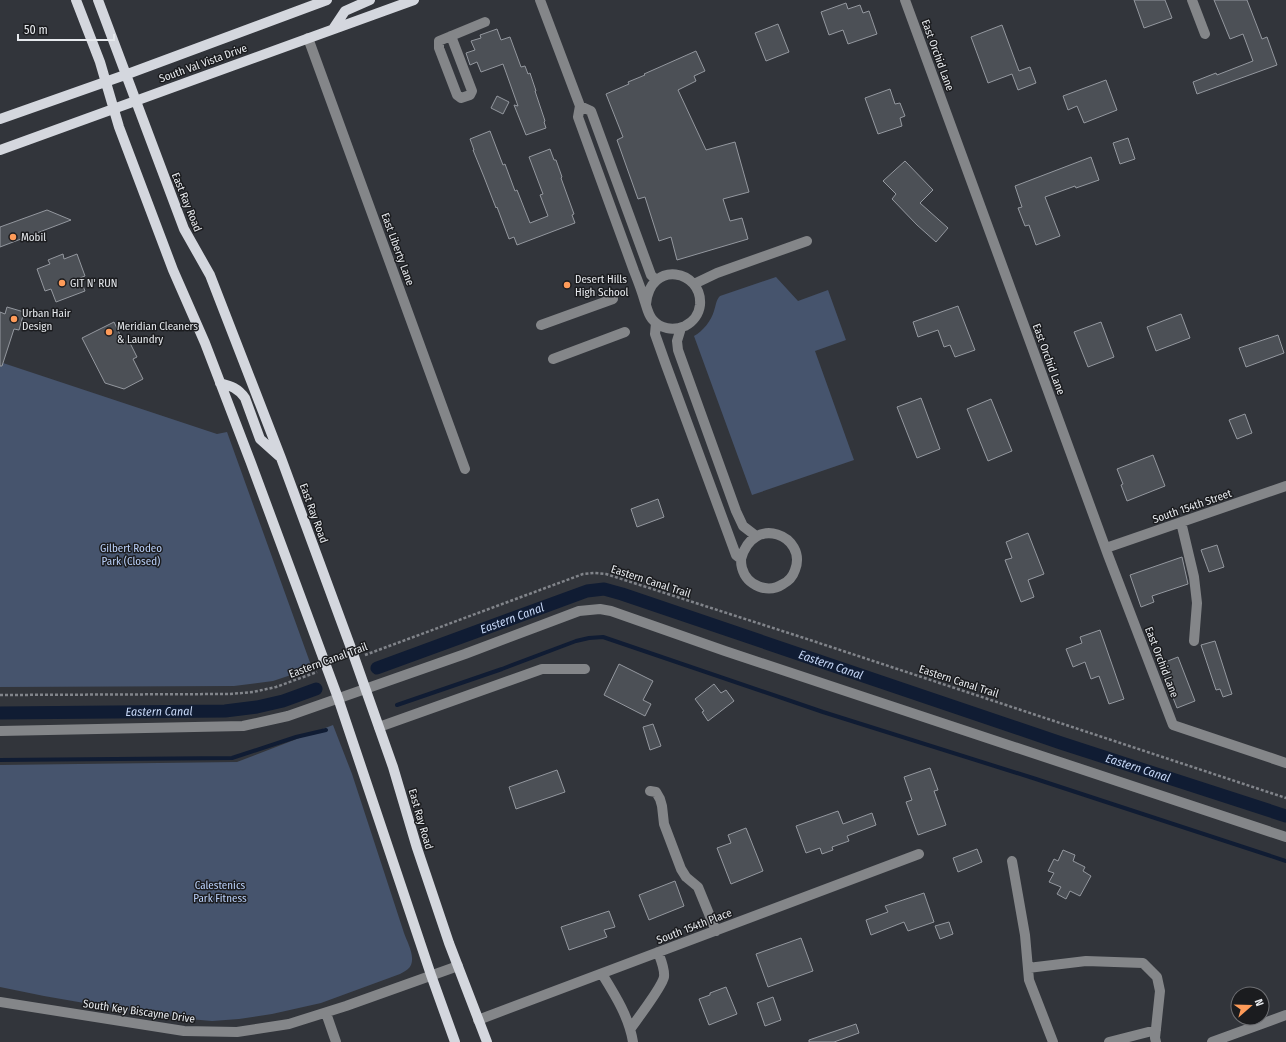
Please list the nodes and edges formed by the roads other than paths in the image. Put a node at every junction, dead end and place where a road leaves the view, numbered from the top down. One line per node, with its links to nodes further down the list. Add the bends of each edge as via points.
1 (76, 0): 15 (main road)
2 (98, 0): 14 (main road, East Ray Road)
3 (327, 0): 14 (main road, South Val Vista Drive)
4 (370, 0): 10 (main road, via 345,11)
5 (414, 0): 10 (main road, South Val Vista Drive)
6 (540, 0): 17 (street)
7 (905, 0): 37 (street, East Orchid Lane)
8 (1192, 0): 11 (street)
9 (485, 22): 12 (street)
10 (333, 29): 13 (main road, South Val Vista Drive)
11 (1205, 34)
12 (451, 36): 12 (street, via 439,40 439,48 457,95 461,98 470,95 472,91)
13 (308, 38): 16 (main road, South Val Vista Drive); 33 (street, East Liberty Lane)
14 (125, 75): 15 (main road, South Val Vista Drive); 16 (main road, East Ray Road)
15 (105, 81): 18 (main road); 19 (main road, South Val Vista Drive)
16 (135, 101): 18 (main road, South Val Vista Drive); 32 (main road, East Ray Road, via 184,229 210,275)
17 (580, 106): 22 (street, via 591,111 651,275); 25 (street, via 578,117)
18 (113, 108): 20 (main road, South Val Vista Drive); 31 (main road, via 170,263)
19 (0, 119)
20 (0, 150)
21 (807, 241): 23 (street, via 717,273)
22 (656, 280): 23 (street, via 669,274 676,274); 25 (street, via 646,295)
23 (694, 284): 28 (street, via 700,298 698,313 694,320)
24 (613, 299): 27 (street)
25 (646, 304): 26 (street, via 647,311)
26 (656, 323): 28 (street, via 672,329); 38 (street, via 655,334 666,365 736,555)
27 (540, 325)
28 (681, 328): 36 (street, via 677,340 678,350 736,512 743,526)
29 (625, 332): 30 (street)
30 (553, 359)
31 (220, 383): 32 (main road, via 234,387 241,393 260,439); 42 (main road)
32 (281, 458): 41 (main road, East Ray Road)
33 (465, 469)
34 (1286, 486): 35 (street, South 154th Street)
35 (1181, 522): 37 (street, South 154th Street); 39 (street, via 1194,577 1197,603)
36 (756, 536): 38 (street, via 743,549); 38 (street, via 774,533 790,542 797,558 793,575 788,582 780,586 771,589 761,588 746,577)
37 (1106, 548): 45 (street, East Orchid Lane, via 1173,725)
38 (741, 558)
39 (1194, 641)
40 (585, 669): 43 (street, via 542,669)
41 (366, 689): 42 (street); 43 (main road, East Ray Road); 47 (street, via 579,611 600,609)
42 (338, 698): 44 (street, via 288,716 243,726); 55 (main road)
43 (379, 728): 52 (main road, East Ray Road, via 416,848)
44 (0, 731)
45 (1286, 763)
46 (650, 791): 50 (street, via 656,792 660,799 664,824 680,869 698,887)
47 (1286, 837)
48 (919, 854): 50 (street, South 154th Place)
49 (1012, 861): 53 (street)
50 (716, 931): 51 (street, South 154th Place)
51 (658, 952): 54 (street, South 154th Place); 60 (street, via 664,978)
52 (458, 966): 55 (street, South Key Biscayne Drive); 59 (main road, East Ray Road)
53 (1028, 968): 61 (street, via 1086,961 1143,963 1157,977 1160,991); 66 (street, via 1029,980)
54 (602, 974): 59 (street, South 154th Place); 60 (street)
55 (431, 975): 57 (street, South Key Biscayne Drive); 63 (main road)
56 (0, 1002): 57 (street, South Key Biscayne Drive, via 184,1031 205,1032 237,1032 267,1028)
57 (326, 1013): 62 (street)
58 (1286, 1015): 69 (street)
59 (478, 1020): 64 (main road, East Ray Road)
60 (631, 1028): 65 (street)
61 (1156, 1030): 67 (street); 68 (street)
62 (336, 1042)
63 (455, 1042)
64 (486, 1042)
65 (633, 1042)
66 (1053, 1042)
67 (1109, 1042)
68 (1156, 1042)
69 (1212, 1042)

